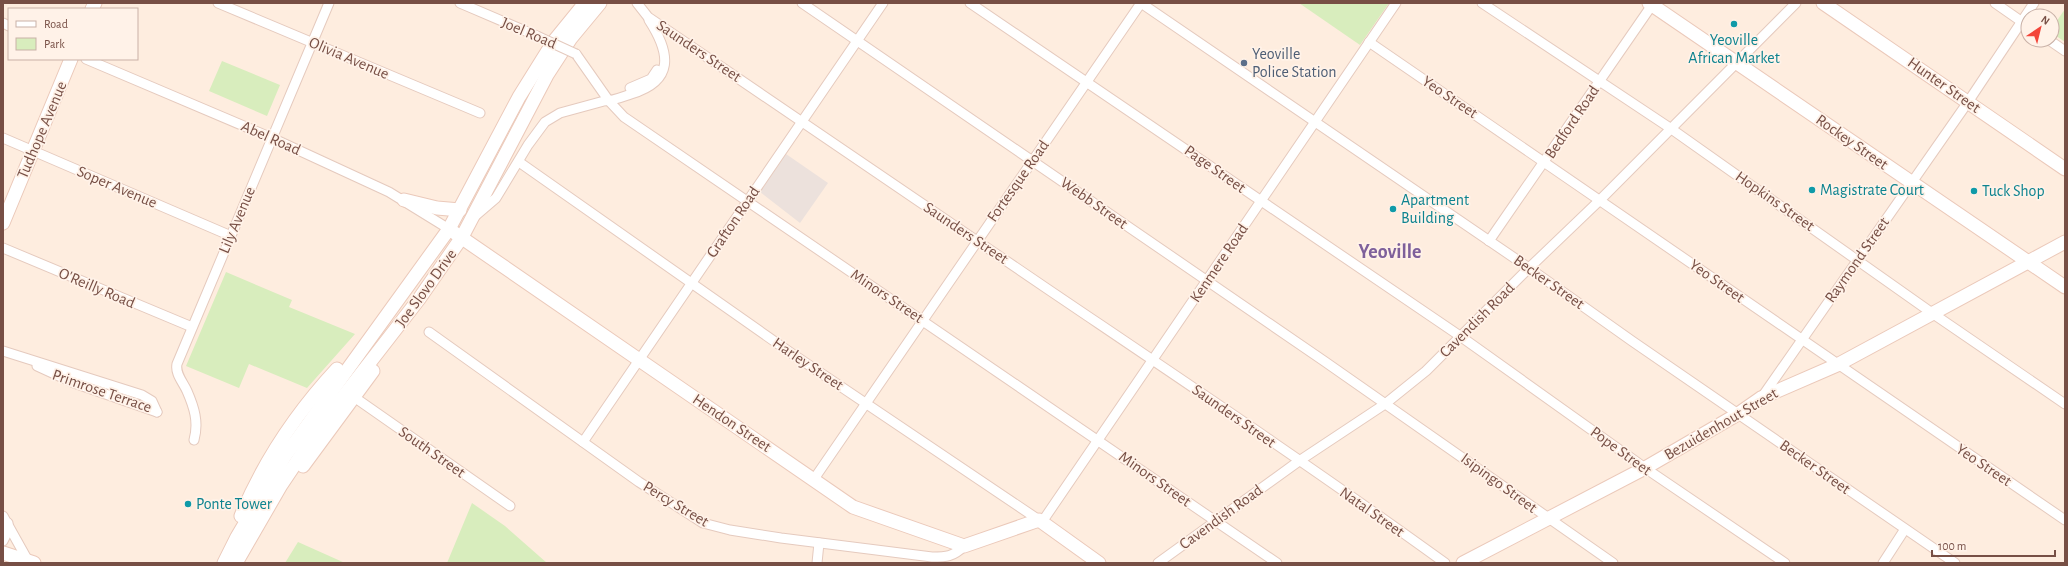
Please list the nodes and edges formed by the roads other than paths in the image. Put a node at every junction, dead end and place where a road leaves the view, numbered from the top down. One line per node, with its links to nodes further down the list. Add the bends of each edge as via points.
1 (218, 3): 22 (street, Olivia Avenue)
2 (329, 3): 22 (street, Lily Avenue)
3 (460, 3): 23 (street, Joel Road, bridge)
4 (585, 3): 47 (main road, Joe Slovo Drive, via 554,41 519,97)
5 (600, 3): 48 (main road, Joe Slovo Drive, via 571,38 547,75)
6 (637, 3): 17 (street, Saunders Street)
7 (802, 3): 20 (street, Webb Street)
8 (883, 3): 20 (street, Grafton Road)
9 (970, 3): 27 (street, Page Street)
10 (1141, 3): 27 (street, Fortesque Road); 33 (street, Becker Street)
11 (1396, 3): 21 (street, Kenmere Road)
12 (1482, 3): 28 (street, Hopkins Street)
13 (1796, 3): 26 (street, Cavendish Road)
14 (1823, 3): 30 (main road, Hunter Street)
15 (1995, 3): 18 (street)
16 (1651, 4): 26 (main road, Rockey Street); 28 (street, Bedford Road)
17 (648, 17): 29 (street, via 653,26 659,59 656,73 646,82); 32 (street, Saunders Street)
18 (2020, 20)
19 (2020, 30): 30 (street, Raymond Street)
20 (857, 42): 32 (street, Grafton Road); 38 (street, Webb Street)
21 (1369, 42): 33 (street, Kenmere Road); 40 (street, Yeo Street)
22 (312, 43): 31 (street, Olivia Avenue); 36 (street, Lily Avenue)
23 (576, 54): 29 (street, Minors Street)
24 (71, 60): 37 (main road, Tudhope Avenue)
25 (88, 60): 36 (street, Abel Road)
26 (1738, 63): 34 (street, Cavendish Road); 42 (main road, Rockey Street)
27 (1087, 82): 38 (street, Fortesque Road); 46 (street, Page Street)
28 (1600, 82): 34 (street, Hopkins Street); 40 (street, Bedford Road)
29 (607, 100): 39 (street, via 550,118 537,131); 45 (street, Minors Street, via 624,117)
30 (1968, 102): 41 (main road, Hunter Street); 42 (street, Raymond Street)
31 (480, 113)
32 (802, 121): 45 (street, Grafton Road); 53 (street, Saunders Street)
33 (1315, 124): 46 (street, Kenmere Road); 54 (street, Becker Street)
34 (1670, 128): 44 (street, Cavendish Road); 57 (street, Hopkins Street)
35 (3, 138): 37 (street, Soper Avenue)
36 (272, 138): 43 (street, Abel Road); 51 (street, Lily Avenue)
37 (33, 151): 49 (main road, Tudhope Avenue); 51 (street, Soper Avenue)
38 (1032, 160): 53 (street, Fortesque Road); 60 (street, Webb Street)
39 (519, 162): 48 (street, via 491,204); 61 (street, Harley Street)
40 (1545, 162): 44 (street, Yeo Street); 54 (street, Bedford Road)
41 (2065, 169)
42 (1911, 183): 57 (street, Raymond Street); 58 (main road, Rockey Street)
43 (404, 200): 47 (main road, via 437,208); 50 (street, Abel Road)
44 (1600, 200): 59 (street, Cavendish Road); 68 (street, Yeo Street)
45 (748, 201): 61 (street, Grafton Road); 64 (street, Minors Street)
46 (1261, 201): 60 (street, Kenmere Road); 67 (street, Page Street)
47 (460, 210): 50 (main road, Joe Slovo Drive)
48 (472, 218): 52 (main road, Joe Slovo Drive)
49 (3, 223)
50 (449, 229): 52 (main road, Hendon Street); 70 (main road, Joe Slovo Drive)
51 (230, 236): 65 (street, Lily Avenue)
52 (462, 237): 72 (main road, Hendon Street); 75 (main road, Joe Slovo Drive)
53 (976, 240): 64 (street, Fortesque Road); 73 (street, Saunders Street)
54 (1489, 241): 59 (street, Becker Street)
55 (2065, 242): 58 (main road, Bezuidenhout Street)
56 (3, 248): 65 (street, O'Reilly Road)
57 (1857, 259): 63 (street, Hopkins Street); 68 (street, Raymond Street)
58 (2028, 262): 62 (main road, Rockey Street); 63 (main road, Bezuidenhout Street)
59 (1530, 268): 67 (street, Cavendish Road); 80 (street, Becker Street)
60 (1206, 281): 73 (street, Kenmere Road); 78 (street, Webb Street)
61 (691, 283): 72 (street, Grafton Road); 77 (street, Harley Street)
62 (2065, 288)
63 (1932, 313): 74 (main road, Bezuidenhout Street); 79 (street, Hopkins Street)
64 (923, 320): 77 (street, Fortesque Road); 81 (street, Minors Street)
65 (192, 327): 82 (street, Lily Avenue, via 176,369 196,418)
66 (429, 332): 83 (street, Percy Street)
67 (1460, 336): 78 (street, Cavendish Road, via 1426,371); 85 (street, Pope Street)
68 (1802, 341): 74 (street, Yeo Street); 76 (street, Raymond Street)
69 (3, 351): 71 (street, Primrose Terrace)
70 (357, 353): 99 (main road, via 346,360 332,375 277,446 254,485); 100 (main road, Joe Slovo Drive, via 270,480)
71 (20, 357): 71 (street, Primrose Terrace, via 142,395 152,401 157,412 74,383)
72 (639, 358): 83 (street, Grafton Road); 86 (main road, Hendon Street)
73 (1153, 360): 81 (street, Kenmere Road); 84 (street, Saunders Street)
74 (1837, 365): 76 (main road, Bezuidenhout Street); 90 (street, Yeo Street)
75 (350, 395): 87 (street, South Street); 101 (main road, Joe Slovo Drive, via 293,466); 102 (main road, via 258,530)
76 (1761, 398): 80 (main road, Bezuidenhout Street)
77 (866, 404): 86 (street, Fortesque Road); 91 (street, Harley Street)
78 (1385, 404): 84 (street, Cavendish Road); 88 (street, Isipingo Street)
79 (2065, 404)
80 (1738, 414): 85 (main road, Bezuidenhout Street); 93 (street, Becker Street)
81 (1098, 439): 91 (street, Kenmere Road); 92 (street, Minors Street)
82 (194, 440)
83 (583, 442): 95 (street, Percy Street, via 703,523 730,530)
84 (1299, 461): 92 (street, Cavendish Road); 107 (street, Natal Street)
85 (1645, 468): 88 (main road, Bezuidenhout Street); 110 (street, Pope Street)
86 (814, 479): 96 (main road, Hendon Street, via 853,507)
87 (510, 506)
88 (1548, 518): 108 (main road, Bezuidenhout Street); 109 (street, Isipingo Street)
89 (5, 519): 94 (street); 98 (street)
90 (2065, 520)
91 (1040, 521): 96 (main road); 104 (main road, Harley Street)
92 (1215, 521): 105 (street, Cavendish Road); 106 (street, Minors Street)
93 (1905, 529): 111 (street); 112 (street, Becker Street)
94 (3, 541)
95 (819, 543): 96 (street, Percy Street, via 932,557 949,557); 103 (street)
96 (964, 546)
97 (3, 553): 98 (main road)
98 (31, 561)
99 (219, 563)
100 (224, 563)
101 (236, 563)
102 (239, 563)
103 (817, 563)
104 (1099, 563)
105 (1158, 563)
106 (1277, 563)
107 (1445, 563)
108 (1463, 563)
109 (1613, 563)
110 (1785, 563)
111 (1883, 563)
112 (1955, 563)

